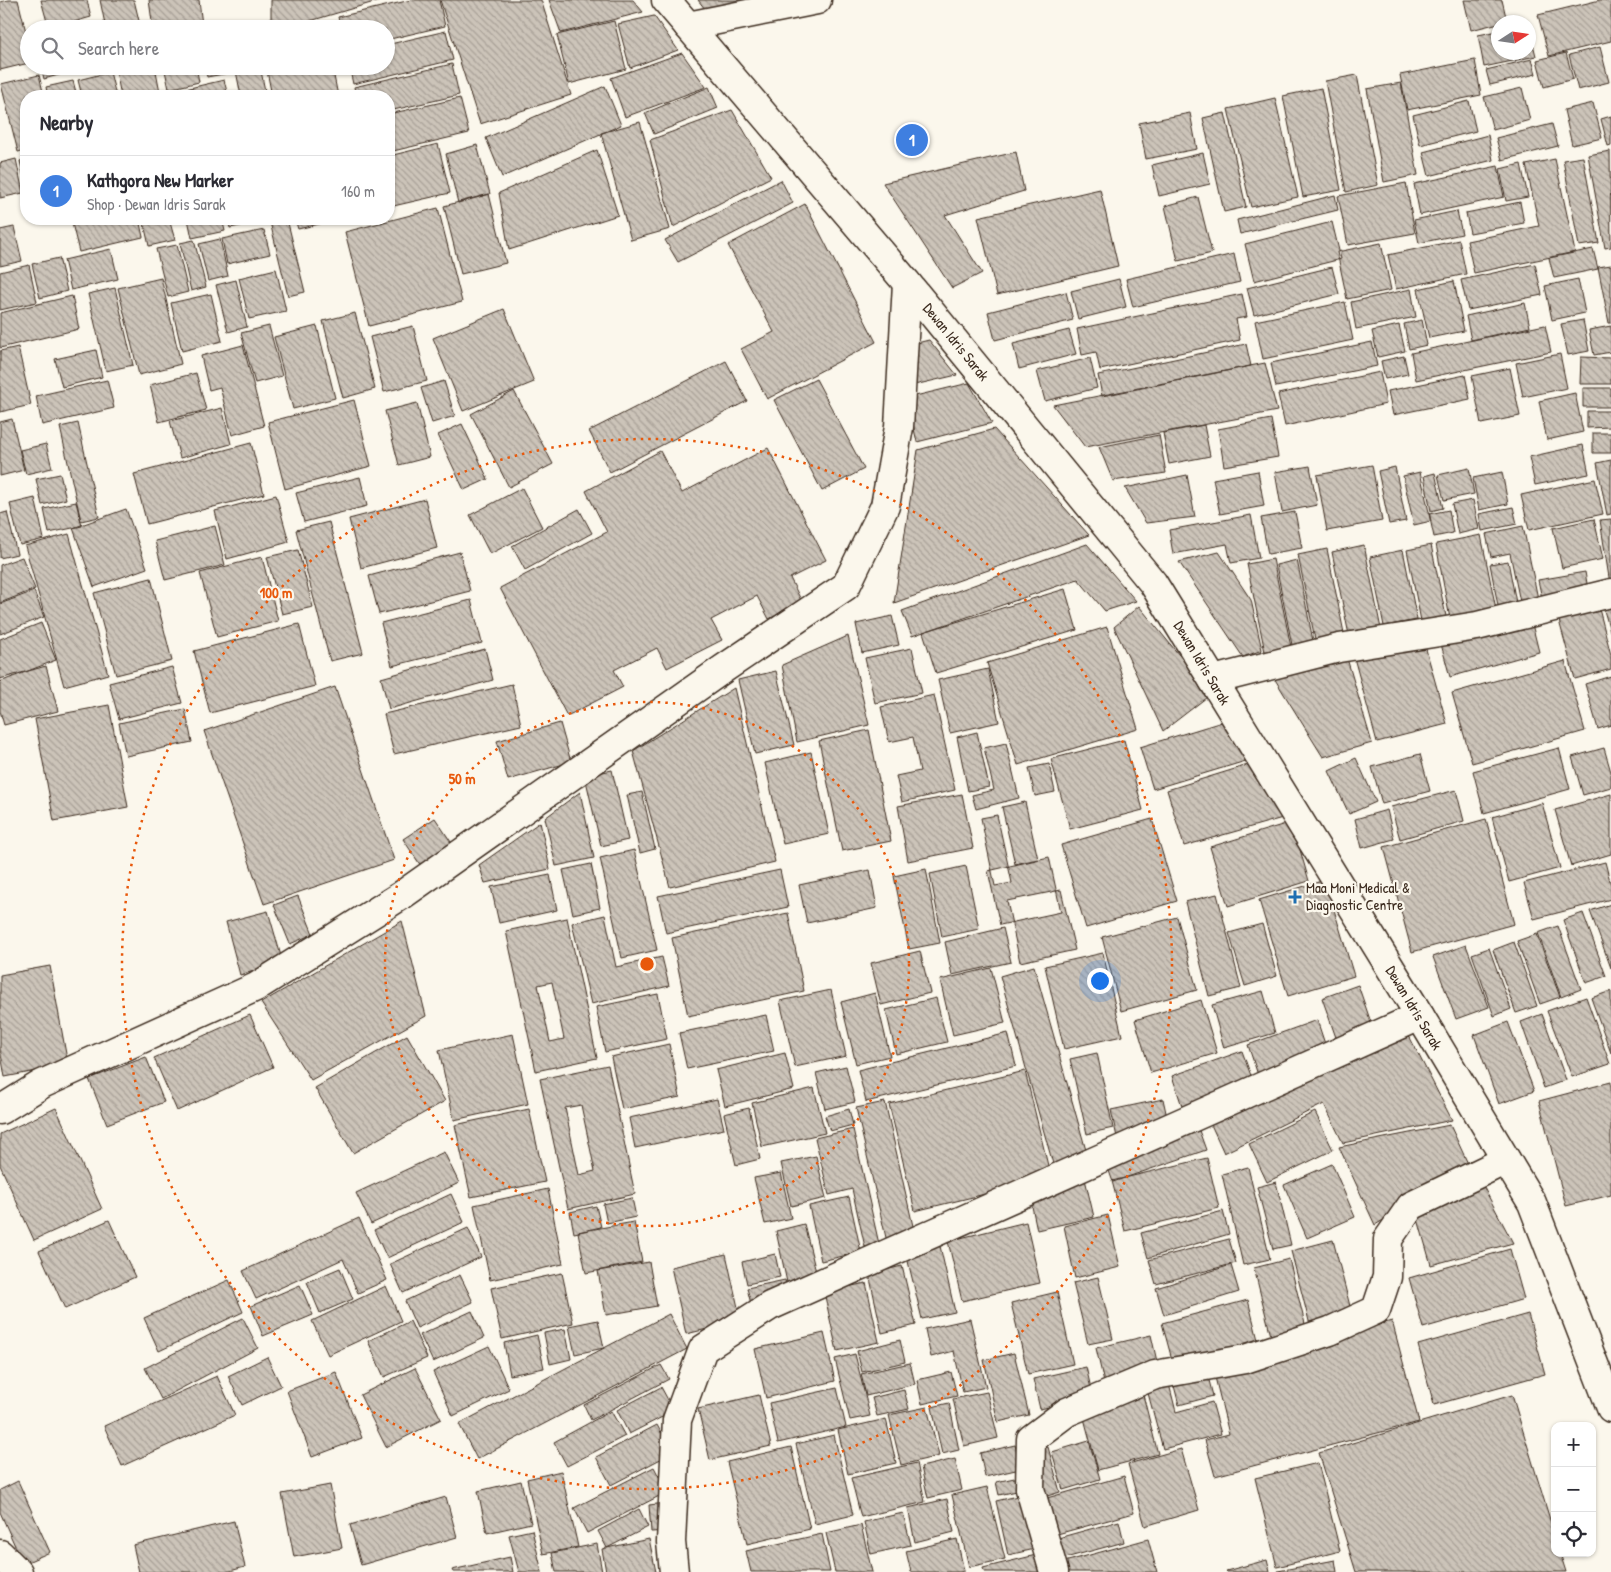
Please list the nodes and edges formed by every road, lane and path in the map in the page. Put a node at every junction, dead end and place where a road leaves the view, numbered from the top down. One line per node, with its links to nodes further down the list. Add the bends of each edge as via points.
1 (666, 0): 3 (street, Dewan Idris Sarak)
2 (817, 0): 3 (street)
3 (688, 26): 4 (street, Dewan Idris Sarak)
4 (907, 283): 6 (street, Dewan Idris Sarak, via 1153,582); 8 (street, via 899,427 885,506 846,586 402,895 256,987 42,1084)
5 (1611, 593): 6 (street, via 1477,626 1339,648)
6 (1213, 680): 7 (street, Dewan Idris Sarak)
7 (1420, 1016): 9 (street, Dewan Idris Sarak); 13 (street, via 770,1306 703,1349 678,1420 671,1542)
8 (0, 1110)
9 (1506, 1160): 10 (street, Dewan Idris Sarak, via 1532,1203); 14 (street, via 1411,1206 1388,1239 1387,1277 1376,1310 1330,1331 1245,1359 1156,1375 1067,1412 1031,1439 1030,1490)
10 (1611, 1408)
11 (0, 1554): 12 (street)
12 (18, 1572)
13 (674, 1572)
14 (1054, 1572)

